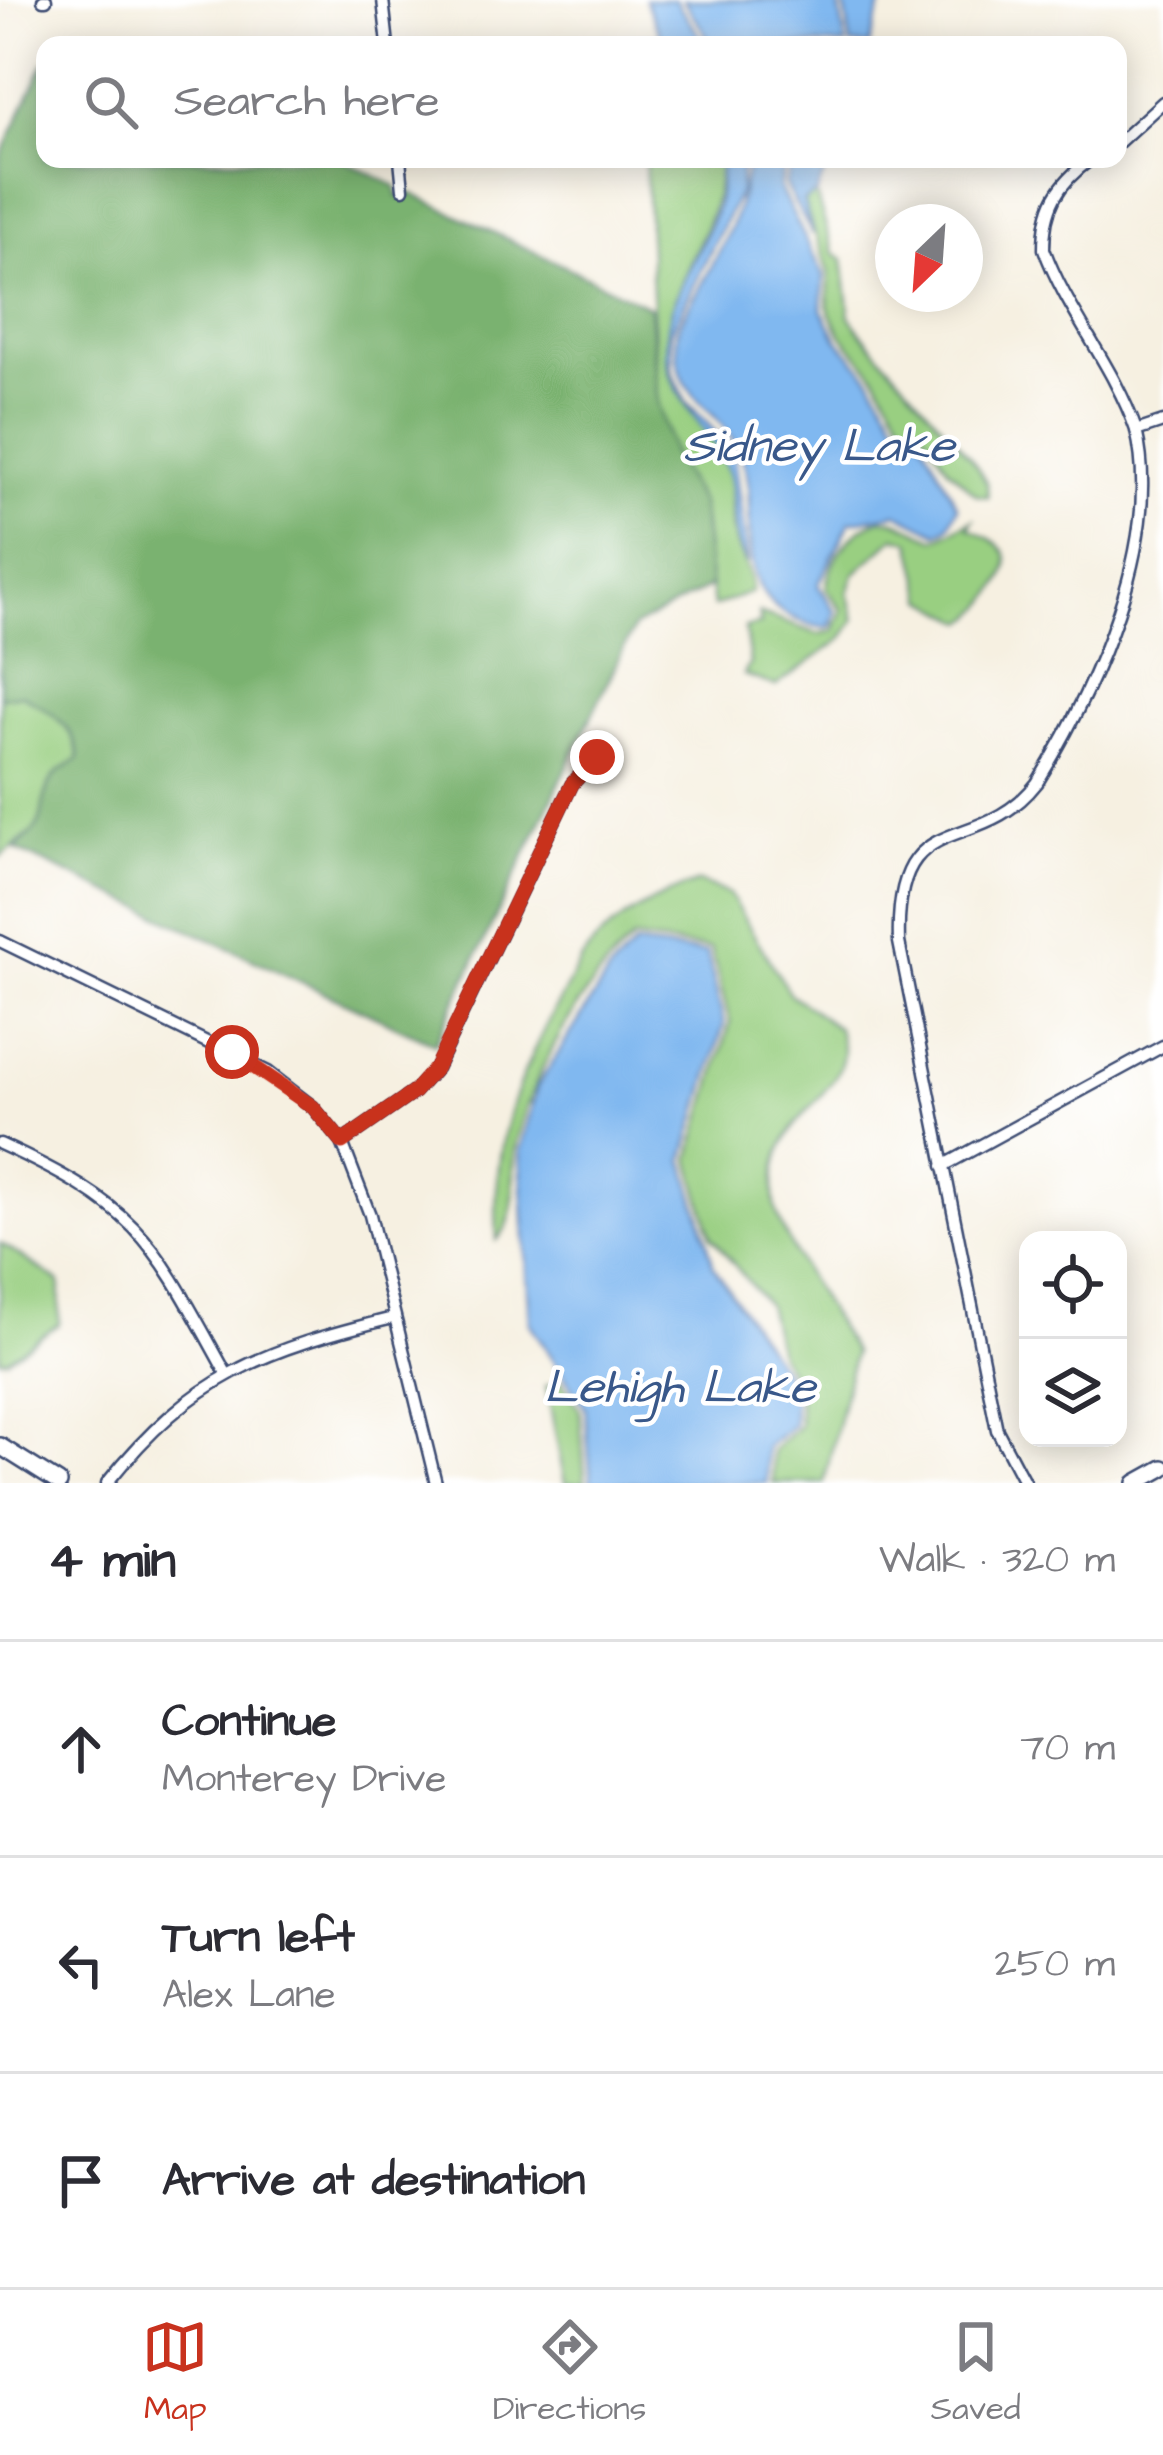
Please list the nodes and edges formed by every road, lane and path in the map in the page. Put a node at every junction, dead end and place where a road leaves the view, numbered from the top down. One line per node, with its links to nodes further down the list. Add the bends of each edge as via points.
1 (383, 0): 2 (street)
2 (387, 36)
3 (1163, 102): 4 (street)
4 (1127, 134)
5 (401, 168): 7 (street)
6 (1082, 168): 9 (street, via 1053,196 1044,249)
7 (403, 189)
8 (1163, 422): 9 (street)
9 (1136, 430): 15 (street, via 1148,502 1144,545 1129,596 1052,758 1023,802 928,845 907,869 899,942)
10 (597, 757): 13 (street, via 572,784 436,1067)
11 (0, 941): 13 (street, via 268,1072)
12 (1163, 1046): 15 (street)
13 (342, 1142): 16 (street, via 370,1215)
14 (0, 1144): 17 (street, via 88,1187 143,1232)
15 (943, 1166): 23 (street, via 997,1430)
16 (394, 1318): 17 (street, via 302,1340); 22 (street)
17 (226, 1373): 21 (street, via 176,1405)
18 (0, 1446): 20 (street)
19 (1163, 1468): 24 (street)
20 (59, 1483)
21 (106, 1483)
22 (436, 1483)
23 (1025, 1483)
24 (1136, 1483)

